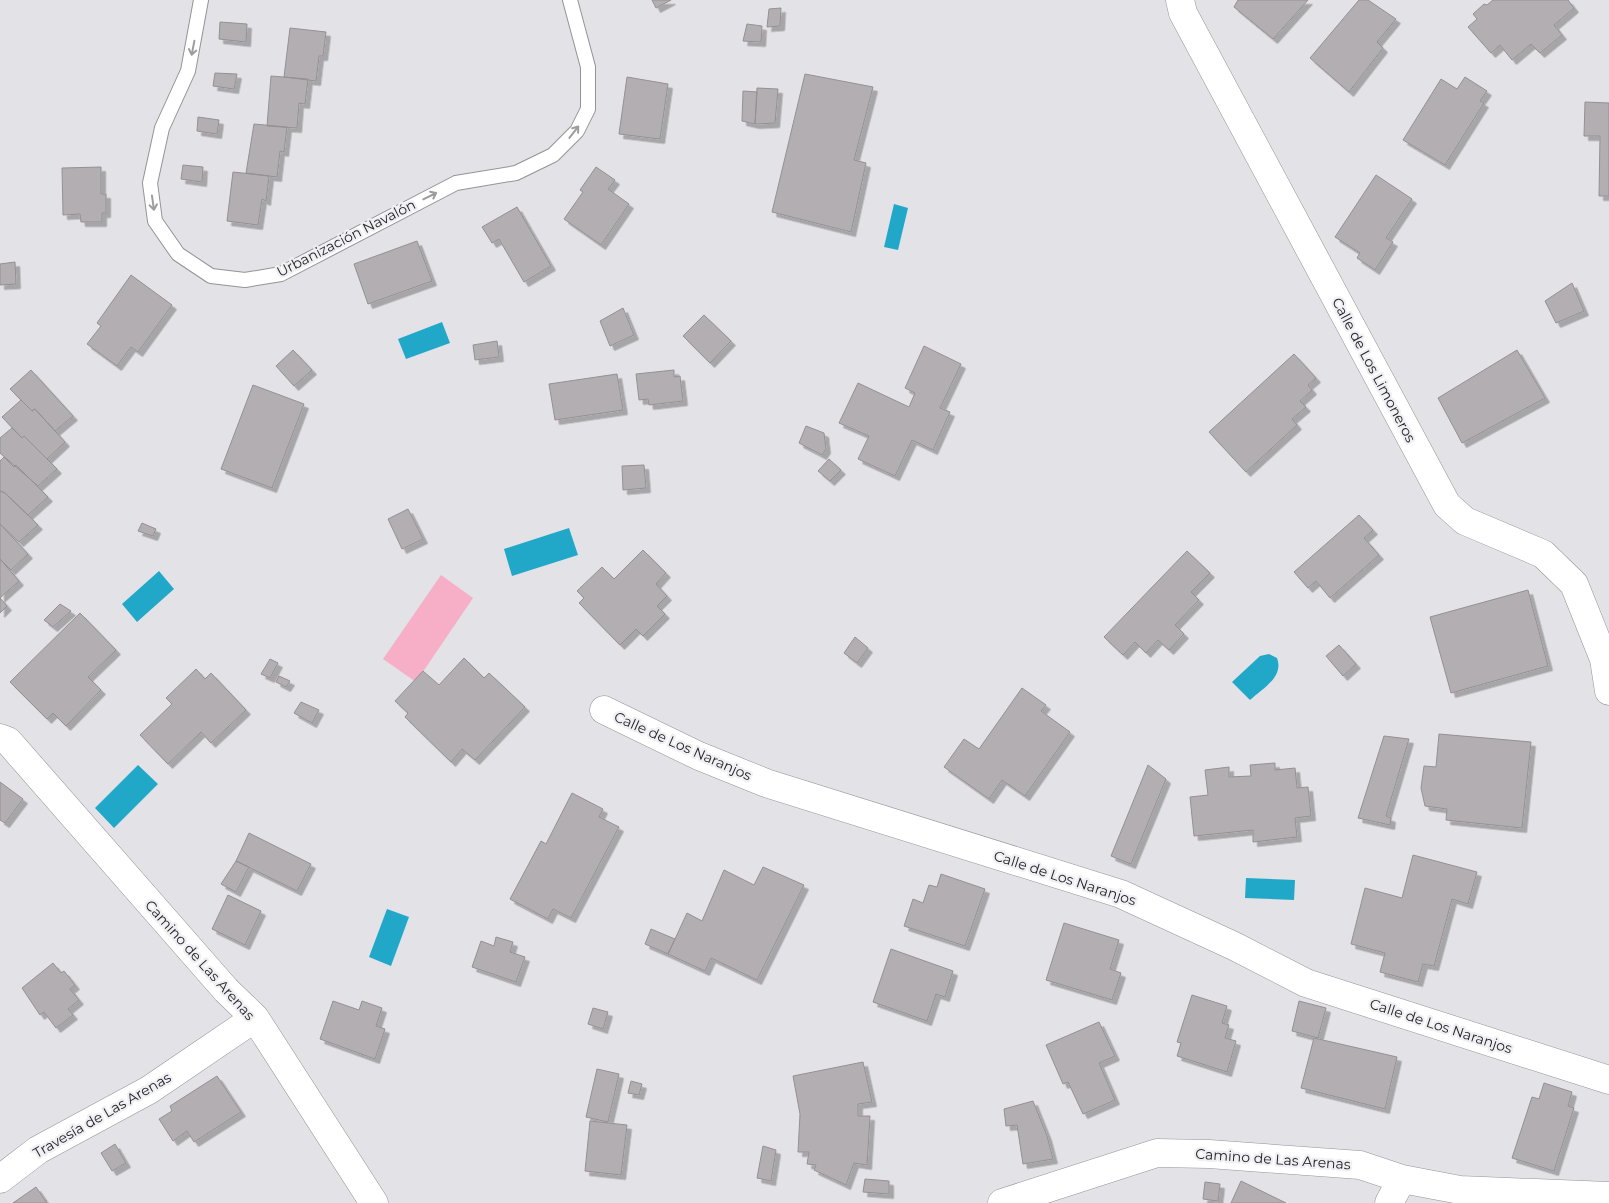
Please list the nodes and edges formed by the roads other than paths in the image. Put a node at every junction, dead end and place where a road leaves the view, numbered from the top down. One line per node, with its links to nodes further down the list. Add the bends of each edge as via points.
1 (201, 0): 2 (lane, Urbanización Navalón, one-way to 2, via 188,71 162,128 150,182 155,221 178,254 211,276 246,280 282,274 456,183 516,173 553,156 577,131 588,109 588,67)
2 (570, 0)
3 (1180, 0): 4 (street, Calle de Los Limoneros, via 1183,14 1447,505 1465,521 1542,554 1574,584 1604,659)
4 (1609, 692)
5 (604, 710): 8 (street, Calle de Los Naranjos, via 766,783 1121,894 1306,983)
6 (0, 738): 7 (street, Camino de Las Arenas, via 8,741 226,990)
7 (255, 1018): 9 (street, Travesía de Las Arenas, via 149,1090 38,1150); 13 (street, Camino de Las Arenas)
8 (1609, 1080)
9 (0, 1178)
10 (1402, 1180): 11 (street, Camino de Las Arenas, via 1460,1190); 12 (street, Camino de Las Arenas, via 1360,1165 1209,1154 1157,1154); 14 (street)
11 (1609, 1196)
12 (1005, 1202)
13 (374, 1203)
14 (1389, 1203)

